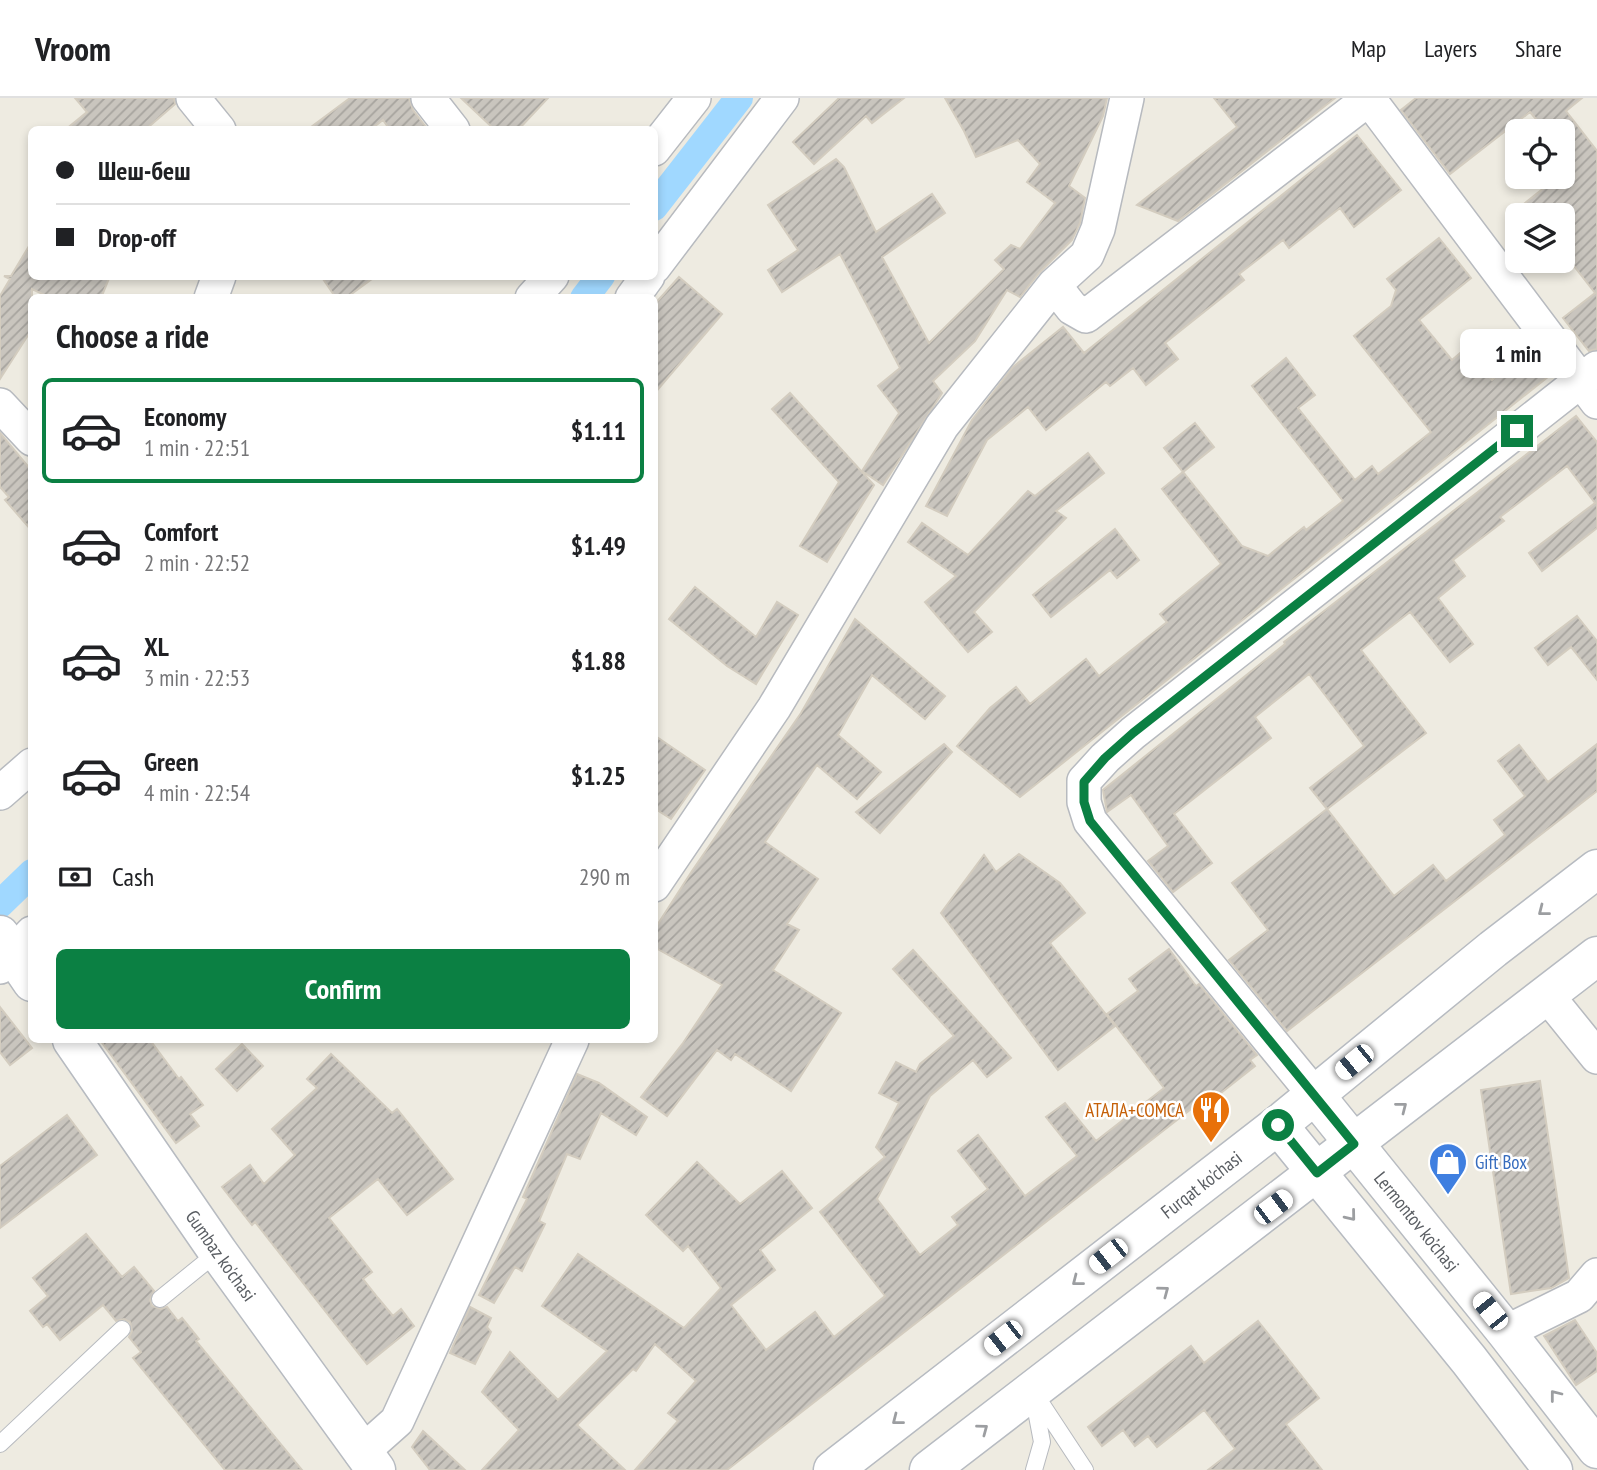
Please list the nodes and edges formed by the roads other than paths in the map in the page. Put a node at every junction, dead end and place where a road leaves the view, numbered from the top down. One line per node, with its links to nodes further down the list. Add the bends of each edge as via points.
1 (193, 98): 7 (street)
2 (428, 98): 8 (street)
3 (694, 98): 9 (street)
4 (782, 98): 10 (street)
5 (1128, 98): 12 (street, via 1098,229 1087,255)
6 (1370, 99): 12 (street, via 1086,316 1072,308); 14 (street)
7 (216, 126)
8 (450, 126)
9 (658, 144)
10 (658, 262)
11 (548, 280): 13 (street)
12 (1054, 285): 20 (street, via 942,426 774,708)
13 (536, 294)
14 (1592, 383): 26 (street, via 1133,733 1084,782 1090,821)
15 (0, 405): 16 (street)
16 (28, 435)
17 (28, 768): 18 (street)
18 (0, 793)
19 (1597, 869): 26 (main road, Furqat ko'chasi, one-way to 26)
20 (658, 879)
21 (1597, 956): 22 (main road)
22 (1547, 995): 25 (street); 28 (main road, one-way to 22)
23 (74, 1043): 30 (main road, Gumbaz ko'chasi)
24 (571, 1043): 38 (street, via 397,1421)
25 (1597, 1057)
26 (1314, 1094): 27 (main road, Furqat ko'chasi); 28 (main road, Lermontov ko’chasi)
27 (1278, 1125): 29 (main road); 39 (main road, Furqat ko'chasi, one-way to 39)
28 (1354, 1144): 29 (main road); 34 (main road, Lermontov ko’chasi)
29 (1317, 1173): 35 (main road, one-way to 29); 43 (main road, one-way to 43)
30 (218, 1252): 32 (lane); 38 (main road, Gumbaz ko'chasi)
31 (1597, 1275): 34 (street, via 1579,1296)
32 (160, 1298)
33 (122, 1329): 36 (lane)
34 (1506, 1332): 37 (main road, Lermontov ko’chasi, one-way to 34)
35 (1032, 1391): 40 (main road, one-way to 35); 41 (lane, via 1042,1442); 42 (lane)
36 (0, 1444)
37 (1597, 1449)
38 (369, 1462)
39 (833, 1470)
40 (929, 1470)
41 (1034, 1470)
42 (1085, 1470)
43 (1553, 1470)

